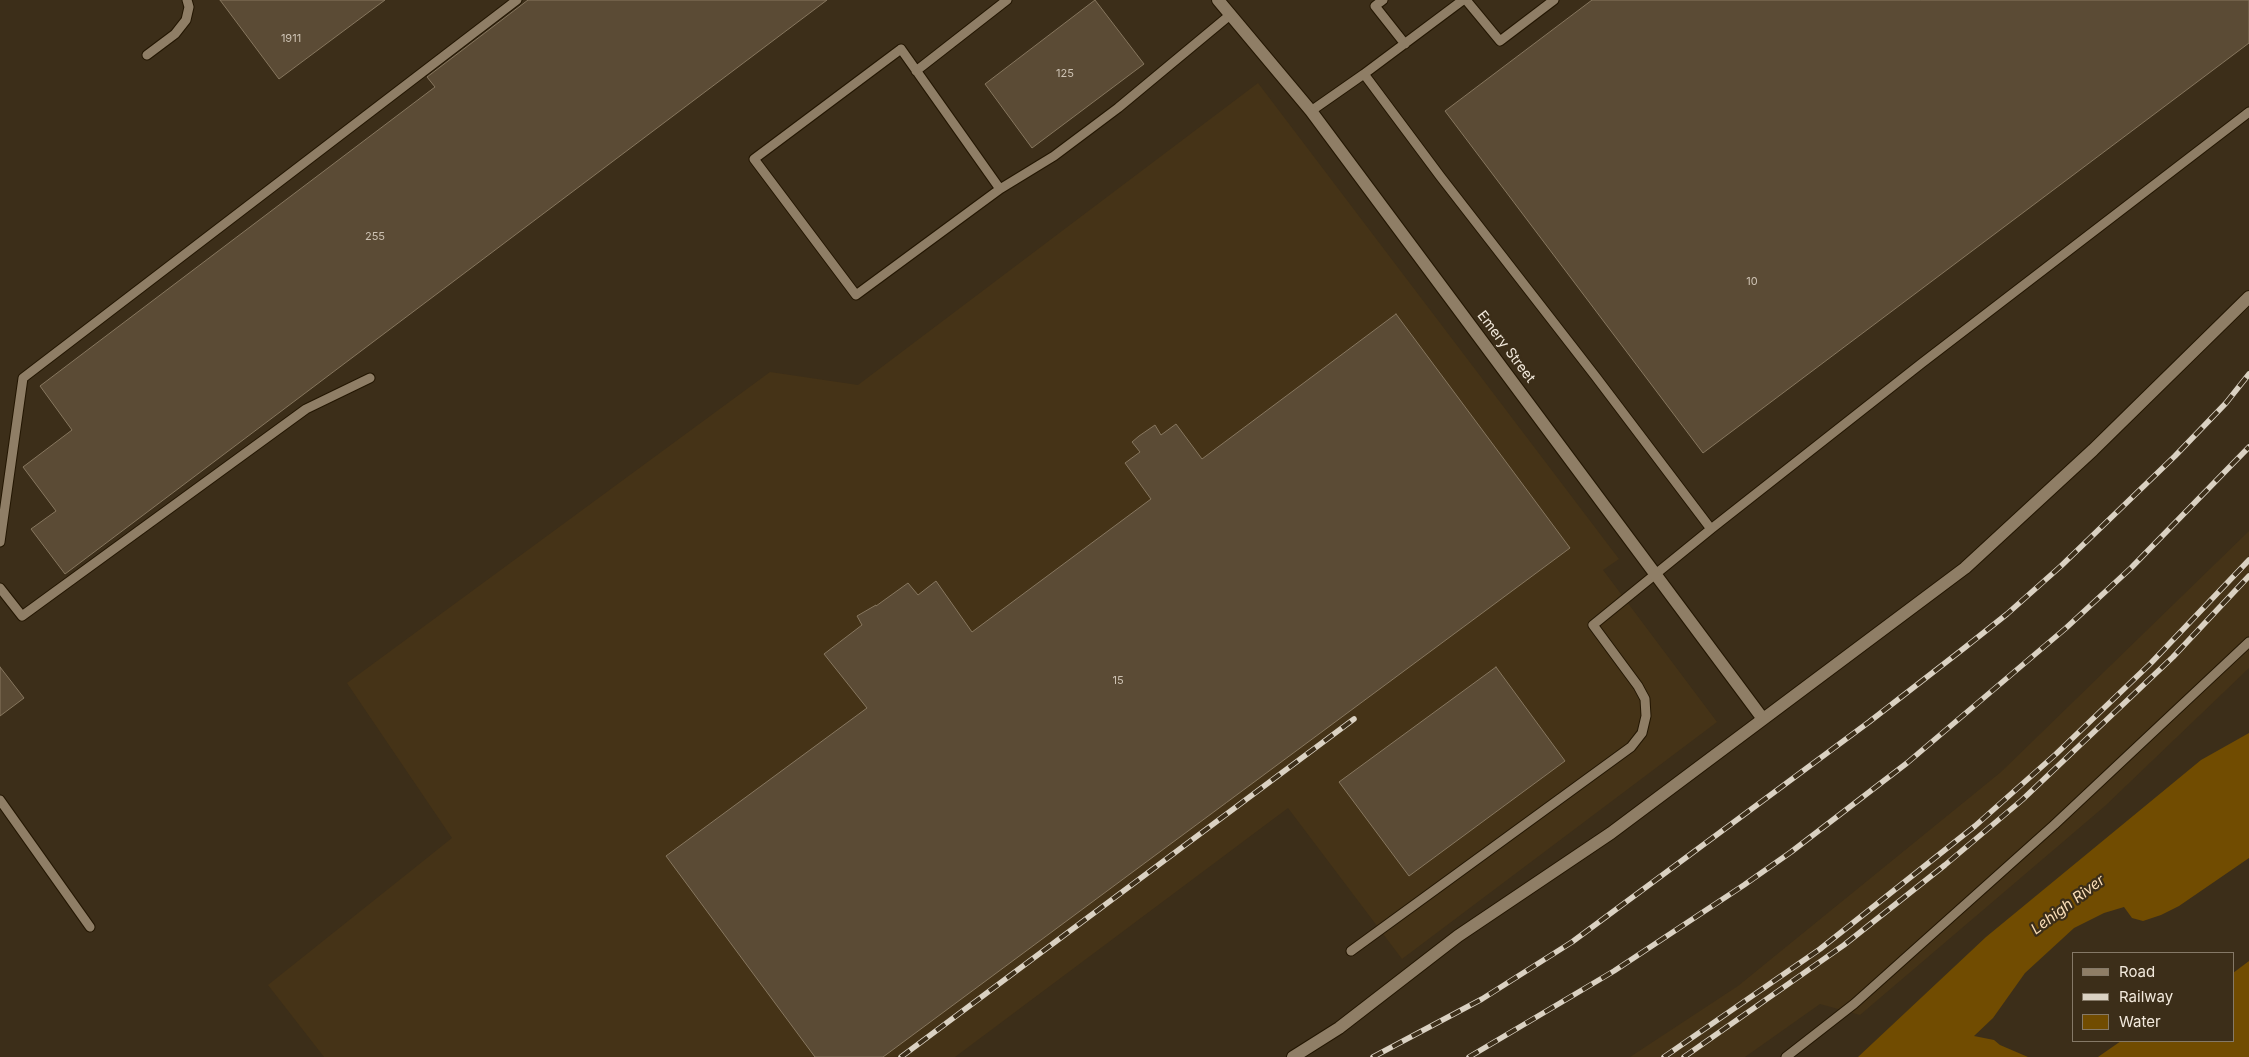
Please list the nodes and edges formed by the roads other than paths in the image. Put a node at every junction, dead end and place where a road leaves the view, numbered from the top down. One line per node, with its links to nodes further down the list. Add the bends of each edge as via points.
1 (187, 0): 10 (lane, via 186,20 175,34)
2 (517, 0): 19 (lane, via 23,378)
3 (1006, 0): 11 (lane)
4 (1218, 0): 8 (street, Emery Street)
5 (1383, 0): 9 (lane, via 1375,6)
6 (1465, 0): 7 (lane, via 1500,42); 9 (lane)
7 (1554, 0)
8 (1230, 15): 13 (street, Emery Street); 15 (lane, via 1118,108 1054,156)
9 (1405, 44): 12 (lane)
10 (147, 55)
11 (916, 70): 15 (lane); 15 (lane, via 901,48 754,160 856,295)
12 (1364, 74): 13 (lane); 18 (lane)
13 (1311, 111): 20 (street, Emery Street)
14 (2249, 112): 18 (lane)
15 (1000, 189)
16 (2249, 297): 23 (street, via 2093,450 1965,568)
17 (370, 378): 21 (lane, via 306,409 22,616)
18 (1711, 529): 20 (lane)
19 (0, 542)
20 (1656, 573): 23 (street, Emery Street); 26 (lane, via 1593,625 1645,699 1642,733 1630,747)
21 (0, 588)
22 (2249, 642): 28 (lane, via 2039,838 1854,1004)
23 (1763, 719): 27 (street, via 1611,833 1458,936 1340,1028)
24 (0, 800): 25 (lane)
25 (90, 927)
26 (1351, 951)
27 (1293, 1057)
28 (1786, 1057)

